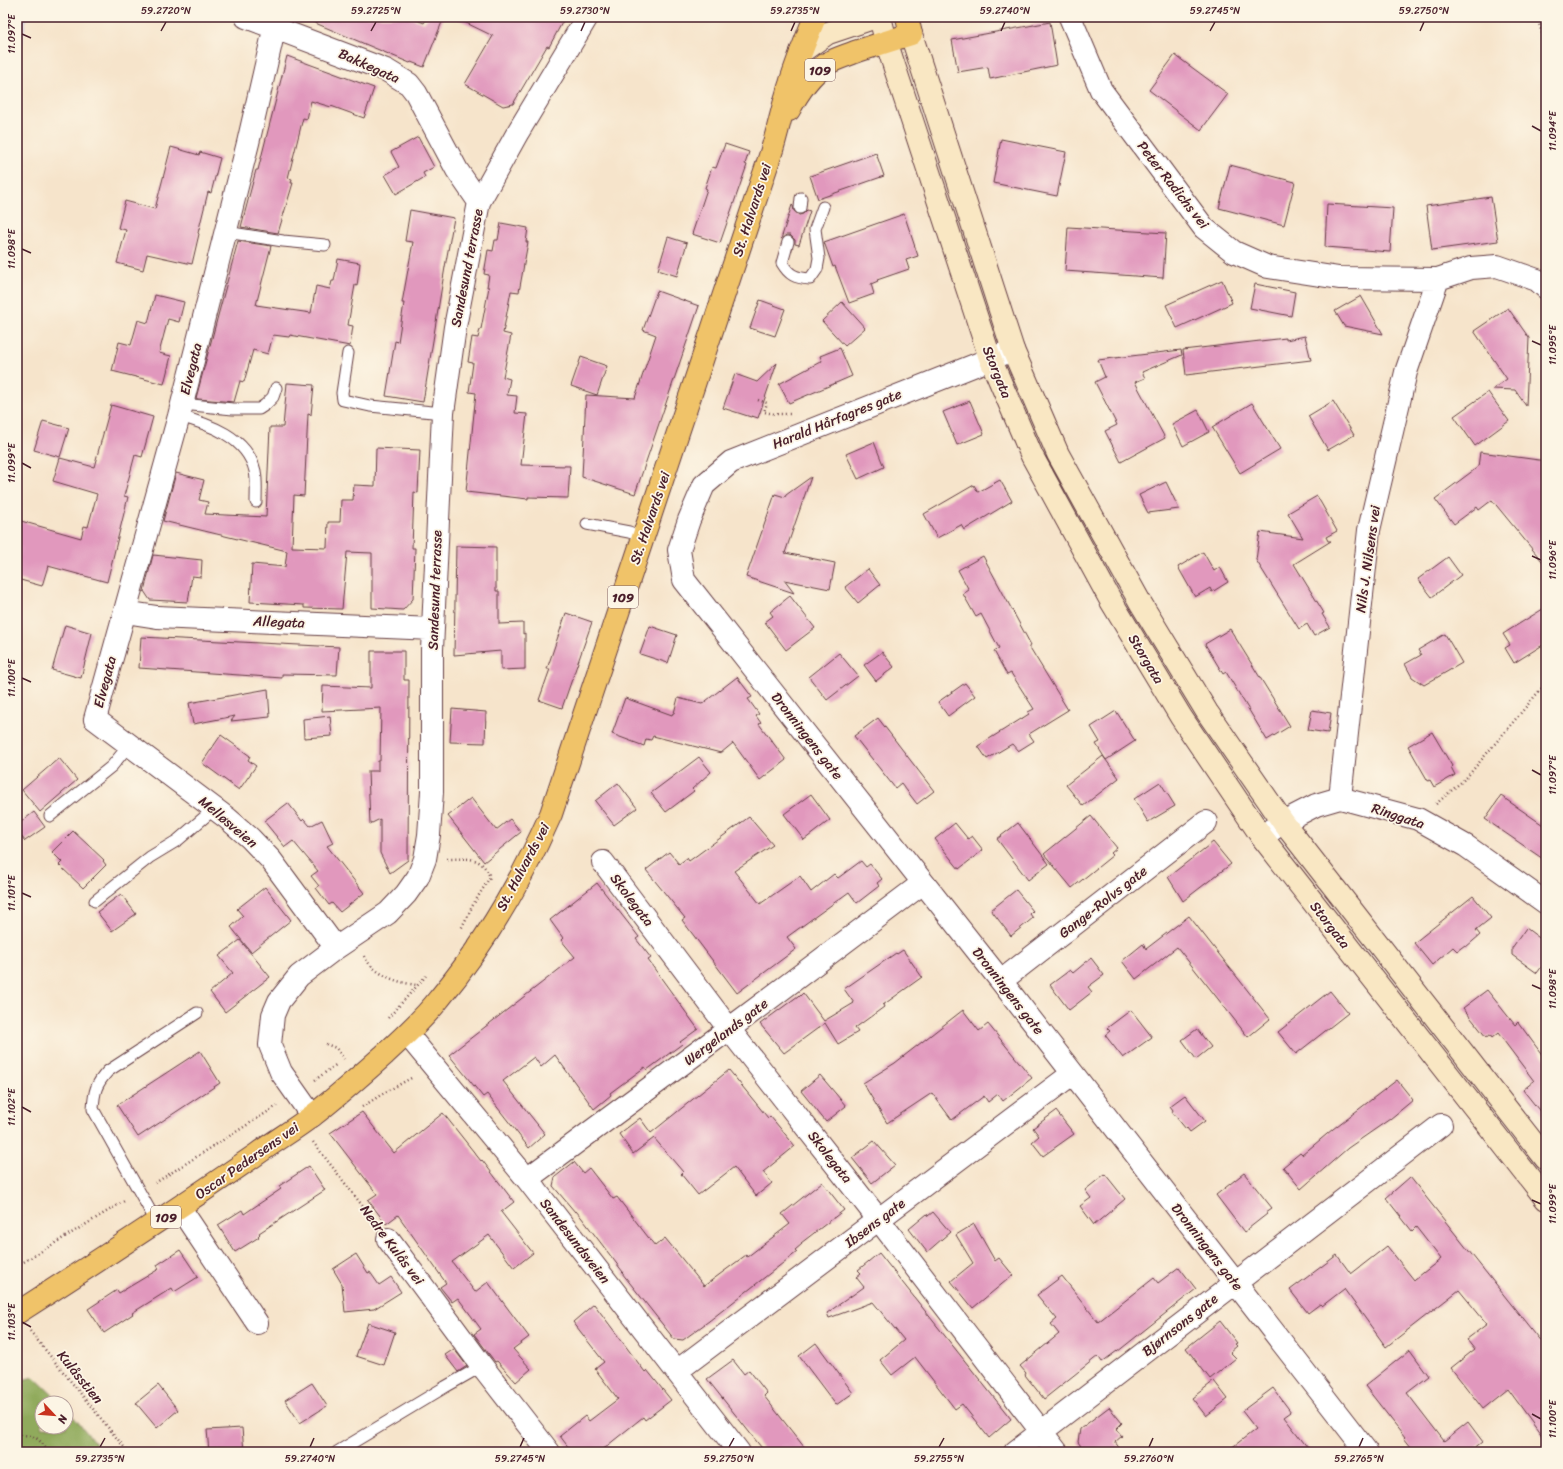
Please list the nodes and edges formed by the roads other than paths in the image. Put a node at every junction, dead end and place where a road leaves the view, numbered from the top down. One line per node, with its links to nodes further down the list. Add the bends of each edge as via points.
1 (246, 17): 7 (street, Bakkegata)
2 (587, 17): 12 (street, Sandesund terrasse)
3 (815, 17): 10 (main road, St. Halvards vei / 109)
4 (876, 17): 10 (street, via 828,33)
5 (880, 17): 9 (street)
6 (1070, 17): 17 (street, Peter Radichs vei, via 1101,90 1204,228 1234,252 1268,267 1339,278)
7 (276, 22): 12 (street, Bakkegata, via 386,70 409,84 457,170); 14 (street, Elvegata)
8 (909, 26): 9 (main road, St. Halvards vei / 109); 19 (street, Storgata)
9 (886, 41): 11 (main road, St. Halvards vei / 109, via 825,65 796,97); 21 (street, Storgata)
10 (801, 52): 11 (main road, St. Halvards vei / 109)
11 (778, 130): 28 (main road, St. Halvards vei / 109)
12 (479, 202): 24 (street, Sandesund terrasse, via 455,327)
13 (823, 207): 15 (lane, via 816,229 819,258 817,269 810,279 788,273 782,263)
14 (226, 232): 16 (lane); 23 (street, Elvegata)
15 (788, 242)
16 (325, 245)
17 (1438, 279): 18 (street, Peter Radichs vei, via 1471,268 1497,266 1537,280); 33 (street, Nils J. Nilsens vei, via 1406,372 1369,530)
18 (1546, 288)
19 (1013, 350): 21 (street, Harald Hårfagres gate); 37 (street, Storgata, via 1058,454 1140,602 1207,712)
20 (348, 353): 24 (lane, via 343,400 370,406)
21 (990, 358): 26 (street, Harald Hårfagres gate, via 731,462 704,485); 38 (street, Storgata, via 1032,456 1111,601 1181,717)
22 (276, 388): 23 (lane, via 273,397 259,409)
23 (181, 410): 25 (lane, via 241,445 254,469); 29 (street, Elvegata)
24 (443, 412): 30 (street, Sandesund terrasse)
25 (256, 502)
26 (689, 520): 40 (street, Dronningens gate, via 679,550 684,580)
27 (587, 524): 28 (lane)
28 (643, 536): 47 (main road, St. Halvards vei / 109, via 551,814 535,850 490,928 461,971 438,1001)
29 (125, 612): 30 (street, Allegata, via 157,617); 31 (street, Elvegata)
30 (433, 629): 43 (street, Sandesund terrasse, via 432,792 425,859 418,877 388,913)
31 (95, 719): 32 (street, Melløsveien)
32 (129, 745): 34 (street, Melløsveien); 35 (lane, via 112,766)
33 (1340, 798): 37 (street, via 1316,805); 42 (street, Ringgata, via 1418,819 1466,846)
34 (214, 809): 41 (lane, via 178,840 150,857); 43 (street, Melløsveien, via 250,838)
35 (50, 816)
36 (1206, 822): 44 (street, Gange-Rolvs gate)
37 (1283, 822): 38 (street); 51 (street, Storgata)
38 (1262, 837): 53 (street, Storgata)
39 (603, 862): 46 (street, Skolegata)
40 (923, 883): 44 (street, Dronningens gate); 46 (street, Wergelands gate)
41 (95, 901)
42 (1546, 903)
43 (345, 942): 49 (street, Sandesund terrasse, via 300,976 279,1001 273,1015 270,1045)
44 (1001, 981): 48 (street, Dronningens gate)
45 (197, 1013): 56 (lane, via 108,1071 99,1081 94,1094 94,1109)
46 (729, 1029): 52 (street, Wergelands gate); 55 (street, Skolegata)
47 (407, 1034): 49 (main road, Oscar Pedersens vei / 109); 52 (street, Sandesundsveien)
48 (1072, 1074): 55 (street, Ibsens gate); 58 (street, Dronningens gate)
49 (306, 1120): 54 (main road, Oscar Pedersens vei / 109)
50 (1441, 1125): 58 (street, Bjørnsons gate)
51 (1546, 1159)
52 (527, 1179): 62 (street, Sandesundsveien)
53 (1546, 1198)
54 (180, 1208): 56 (main road, Oscar Pedersens vei / 109); 60 (street)
55 (879, 1220): 62 (street, Ibsens gate); 63 (street, Skolegata)
56 (157, 1223): 59 (main road, Oscar Pedersens vei / 109)
57 (388, 1239): 61 (street, Nedre Kulås vei)
58 (1234, 1283): 63 (street, Bjørnsons gate); 69 (street, Dronningens gate)
59 (22, 1321)
60 (257, 1323)
61 (482, 1366): 64 (lane); 65 (street, Nedre Kulås vei)
62 (677, 1372): 66 (street, Sandesundsveien)
63 (1042, 1432): 67 (street, Bjørnsons gate); 68 (street, Skolegata)
64 (337, 1452)
65 (550, 1452)
66 (739, 1452)
67 (1015, 1452)
68 (1057, 1452)
69 (1367, 1452)

